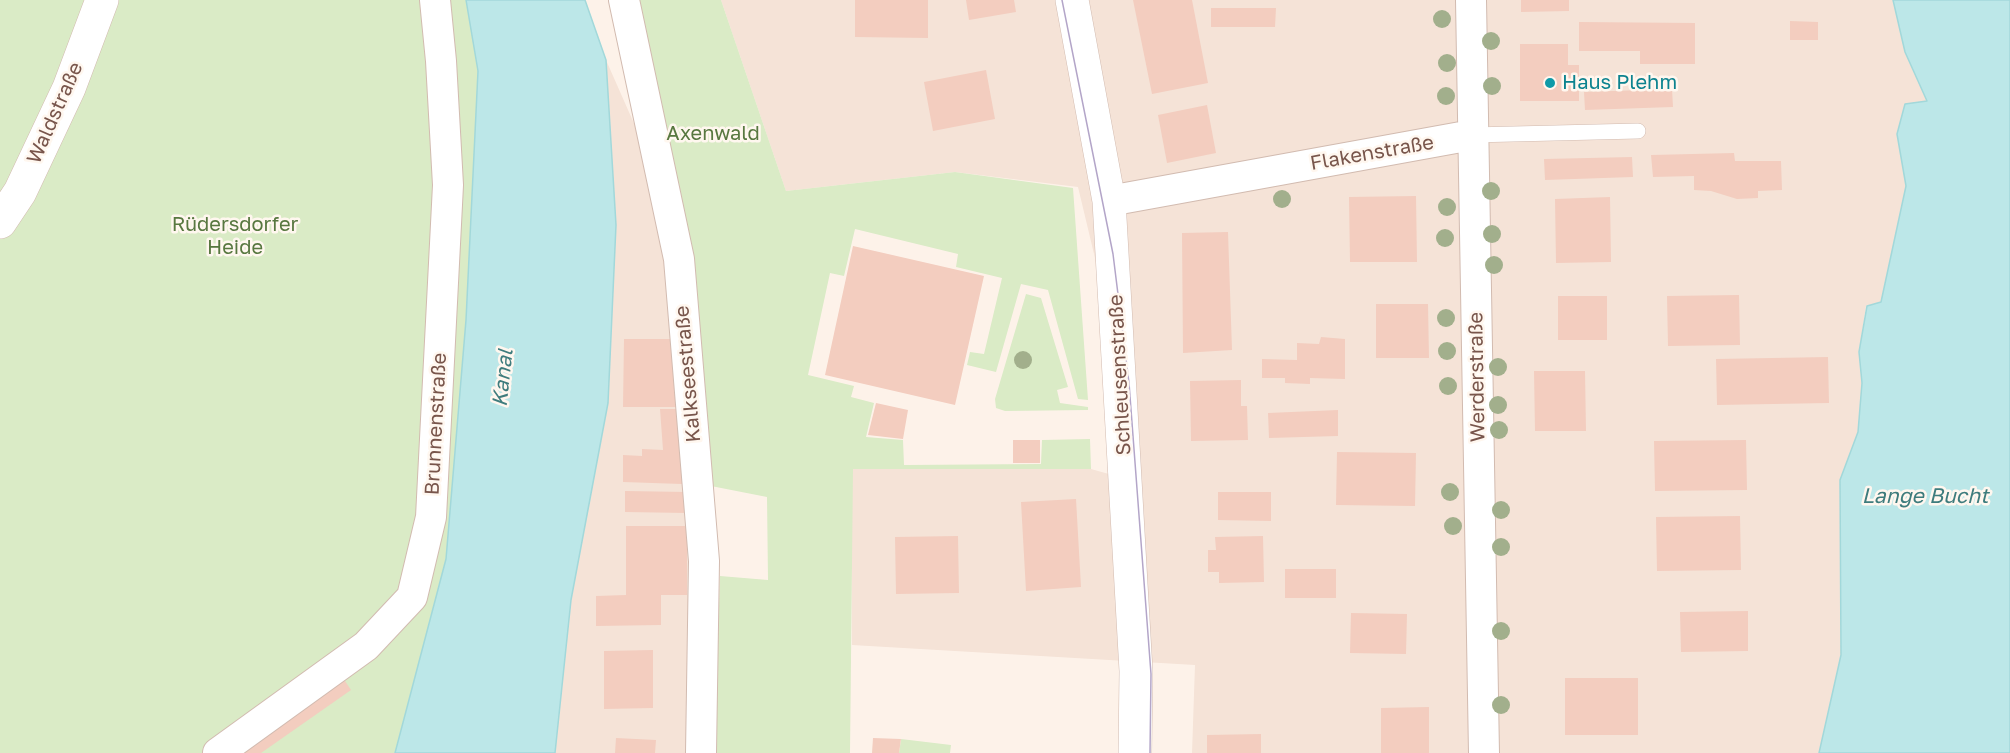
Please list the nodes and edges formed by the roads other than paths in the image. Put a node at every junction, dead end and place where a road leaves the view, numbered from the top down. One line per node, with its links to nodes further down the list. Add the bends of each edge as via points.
1 (102, 0): 9 (street, Waldstraße, via 69,88 20,192)
2 (435, 0): 10 (street, Brunnenstraße, via 448,185 431,517 412,597 366,646)
3 (624, 0): 11 (street, Kalkseestraße, via 679,259 704,561)
4 (1072, 0): 8 (street, Schleusenstraße)
5 (1471, 0): 7 (street, Werderstraße)
6 (1638, 132): 7 (lane, Flakenstraße)
7 (1472, 135): 8 (street, Flakenstraße); 13 (street, Werderstraße)
8 (1109, 201): 12 (street, Schleusenstraße, via 1136,670)
9 (0, 222)
10 (218, 753)
11 (701, 753)
12 (1135, 753)
13 (1484, 753)

